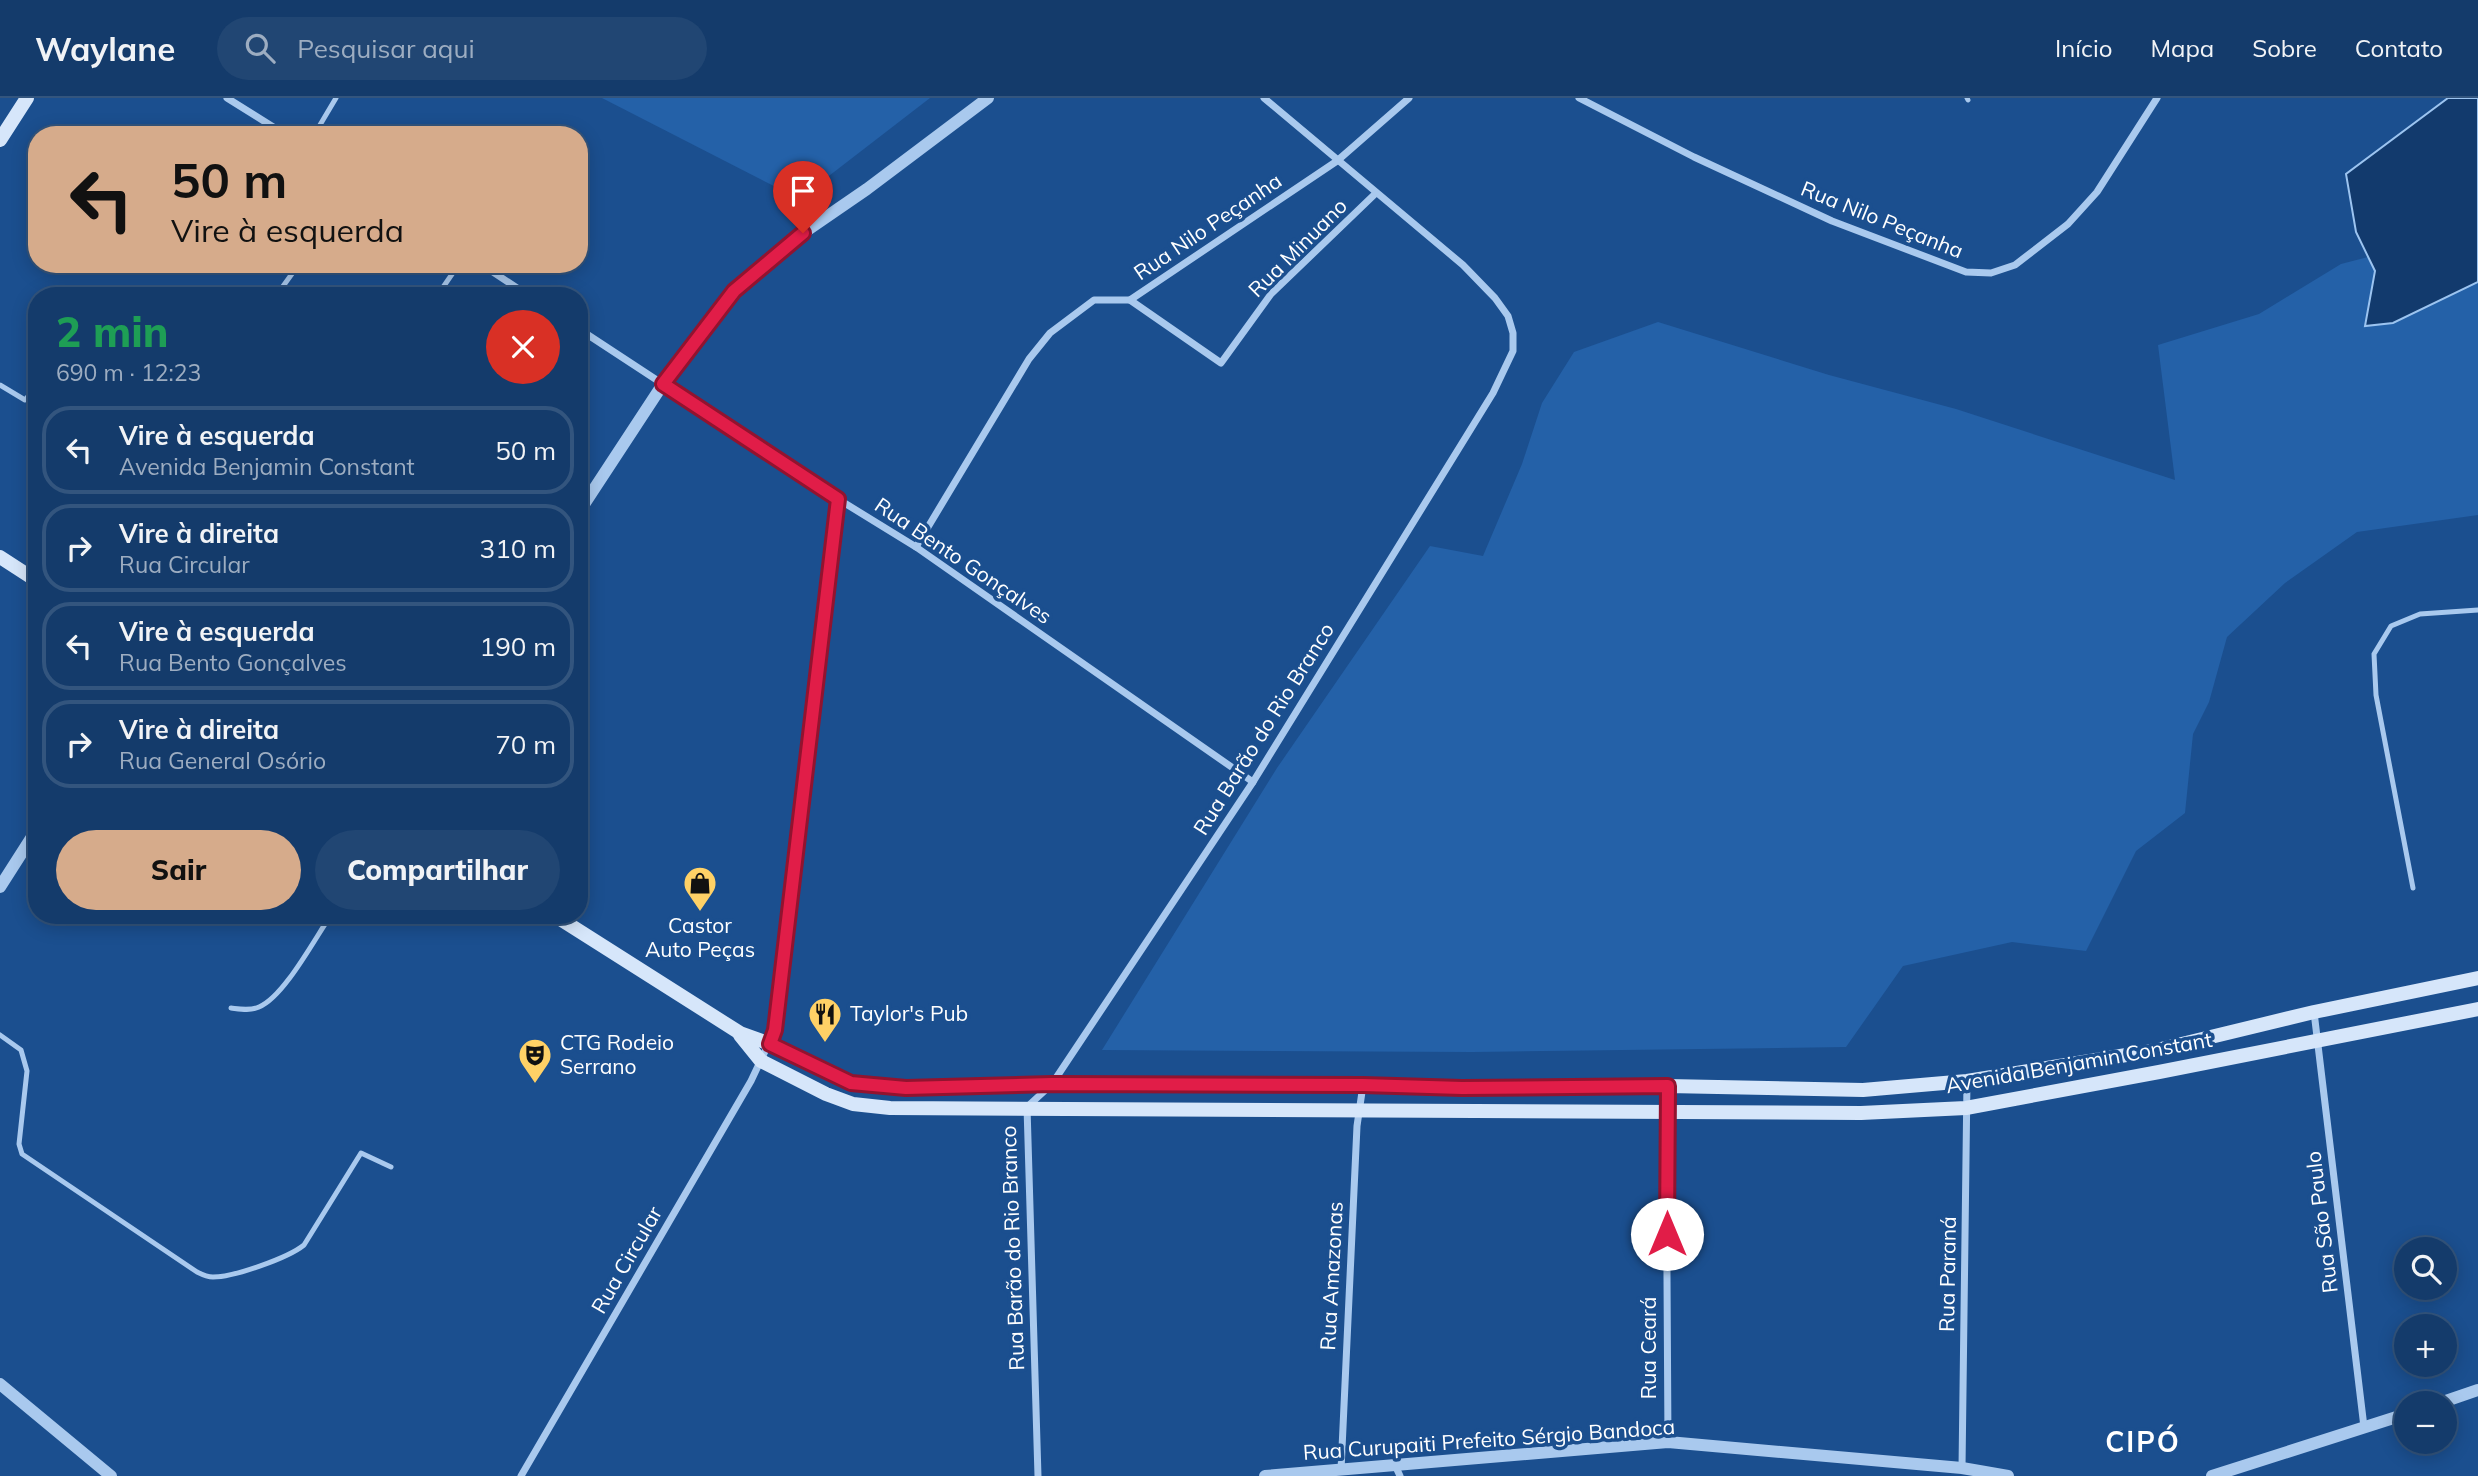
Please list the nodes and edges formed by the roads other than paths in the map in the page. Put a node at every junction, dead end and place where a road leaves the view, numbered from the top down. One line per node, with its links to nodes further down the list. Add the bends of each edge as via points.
1 (27, 98): 11 (main road)
2 (227, 98): 9 (street)
3 (336, 98): 10 (lane)
4 (989, 98): 18 (street, via 803,233 734,291)
5 (1264, 98): 12 (street, Rua Barão do Rio Branco)
6 (1409, 98): 12 (street, Rua Nilo Peçanha)
7 (1579, 98): 8 (street, Rua Nilo Peçanha, via 1832,221 1966,272 1991,273 2015,265 2068,225 2116,164)
8 (2157, 98)
9 (272, 126)
10 (319, 126)
11 (0, 139)
12 (1336, 161): 13 (street, Rua Barão do Rio Branco); 16 (street, Rua Nilo Peçanha)
13 (1376, 193): 16 (street, Rua Minuano, via 1271,294 1221,363); 27 (street, Rua Barão do Rio Branco, via 1464,265 1495,298 1508,316 1513,351 1493,393)
14 (494, 273): 15 (street)
15 (515, 287)
16 (1130, 300): 23 (street, Rua Nilo Peçanha, via 1094,300 1050,333 1029,359)
17 (588, 335): 18 (street, Rua Bento Gonçalves)
18 (663, 384): 21 (street); 22 (street, Rua Bento Gonçalves)
19 (0, 385): 20 (lane, via 25,400)
20 (28, 396)
21 (588, 498)
22 (838, 499): 23 (street, Rua Bento Gonçalves); 40 (street)
23 (916, 547): 27 (street, Rua Bento Gonçalves)
24 (0, 557): 25 (main road)
25 (28, 575)
26 (2478, 610): 30 (lane, via 2420,614 2391,626 2374,654 2378,706)
27 (1253, 782): 43 (street, Rua Barão do Rio Branco)
28 (28, 844): 29 (street)
29 (0, 887)
30 (2413, 888)
31 (325, 924): 34 (lane, via 269,1000 259,1007)
32 (568, 924): 37 (main road, Avenida Benjamin Constant)
33 (2478, 978): 36 (main road, Avenida Benjamin Constant)
34 (231, 1008)
35 (2478, 1009): 39 (main road, Avenida Benjamin Constant)
36 (2314, 1012): 39 (street, Rua São Paulo); 42 (main road, Avenida Benjamin Constant, via 2157,1050)
37 (740, 1033): 40 (main road, Avenida Benjamin Constant); 41 (main road, Avenida Benjamin Constant)
38 (0, 1035): 50 (lane, via 21,1050 27,1071 19,1144 22,1154 210,1278 293,1254 304,1245 361,1153)
39 (2318, 1040): 47 (main road, Avenida Benjamin Constant); 55 (street, Rua São Paulo)
40 (770, 1044): 41 (street, Rua Circular); 43 (main road, Avenida Benjamin Constant, via 851,1083 906,1088)
41 (761, 1060): 46 (main road, Avenida Benjamin Constant, via 853,1104); 62 (street, Rua Circular)
42 (1967, 1081): 45 (main road, Avenida Benjamin Constant, via 1863,1090); 47 (street, Rua Paraná)
43 (1052, 1084): 44 (main road, Avenida Benjamin Constant); 46 (street, Rua Barão do Rio Branco)
44 (1363, 1085): 45 (main road, Avenida Benjamin Constant); 48 (street, Rua Amazonas)
45 (1668, 1086): 49 (street, Rua Ceará)
46 (1027, 1107): 48 (main road, Avenida Benjamin Constant); 63 (street, Rua Barão do Rio Branco)
47 (1966, 1108): 49 (main road, Avenida Benjamin Constant, via 1861,1113); 57 (street, Rua Paraná)
48 (1358, 1110): 49 (main road, Avenida Benjamin Constant); 58 (street, Rua Amazonas)
49 (1666, 1111): 56 (street, Rua Ceará)
50 (391, 1167)
51 (0, 1384): 61 (street)
52 (2478, 1390): 53 (street)
53 (2457, 1397)
54 (2394, 1418): 55 (street)
55 (2364, 1427): 66 (street)
56 (1668, 1442): 57 (street, Rua Curupaiti Prefeito Sérgio Bandoca); 59 (street, Rua Curupaiti Prefeito Sérgio Bandoca)
57 (1962, 1468): 65 (street, Rua Curupaiti Prefeito Sérgio Bandoca)
58 (1341, 1470): 59 (street, Rua Curupaiti Prefeito Sérgio Bandoca); 60 (street, Rua Curupaiti Prefeito Sérgio Bandoca)
59 (1398, 1470)
60 (1317, 1474): 64 (street, Rua Curupaiti Prefeito Sérgio Bandoca)
61 (111, 1476)
62 (521, 1476)
63 (1038, 1476)
64 (1265, 1476)
65 (2008, 1476)
66 (2212, 1476)

